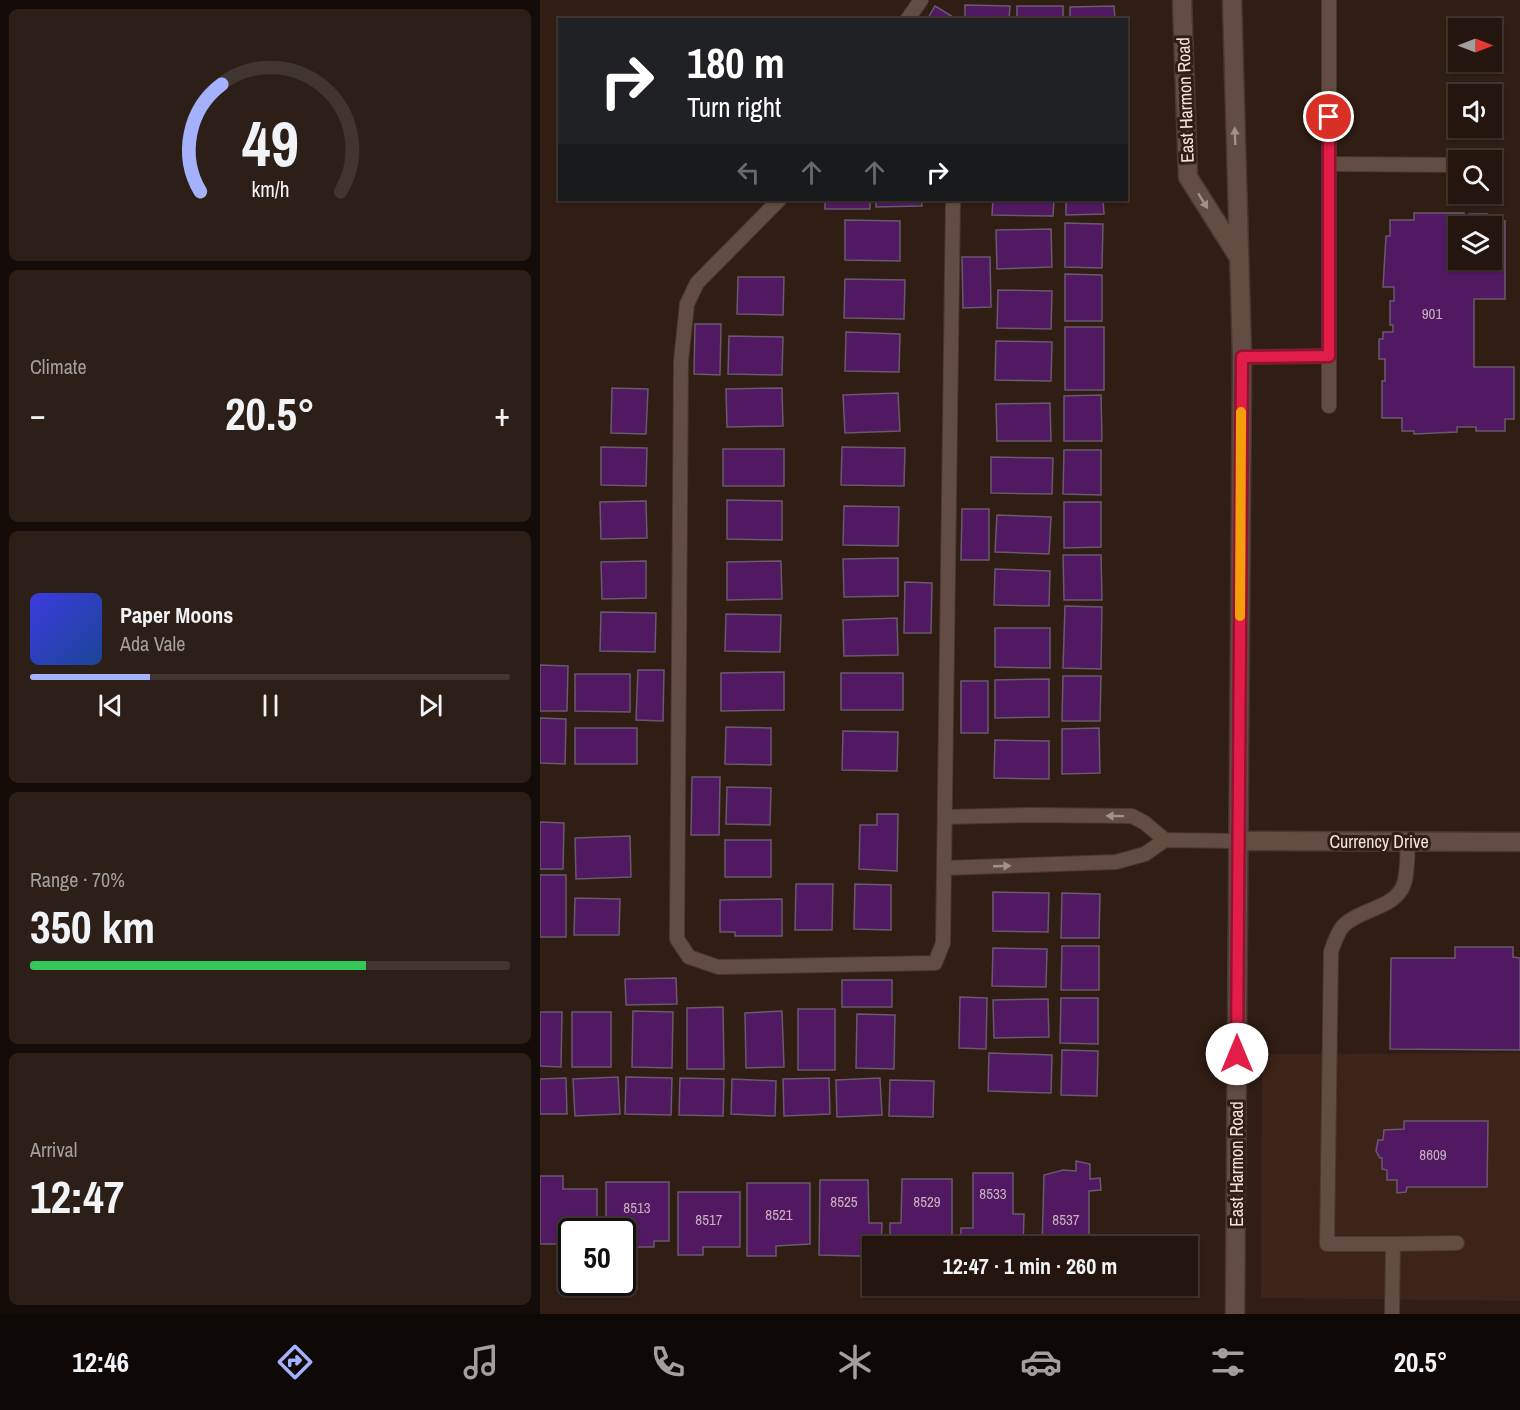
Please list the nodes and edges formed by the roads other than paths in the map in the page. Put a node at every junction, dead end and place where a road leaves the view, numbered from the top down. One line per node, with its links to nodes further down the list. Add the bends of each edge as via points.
1 (921, 0): 5 (lane)
2 (1182, 0): 10 (main road, East Harmon Road, one-way to 10, via 1188,177)
3 (1232, 0): 10 (main road, East Harmon Road, one-way to 3)
4 (1329, 0): 6 (lane)
5 (908, 18)
6 (1329, 164): 7 (lane); 11 (lane)
7 (1448, 165)
8 (778, 201): 19 (lane, via 697,283 687,304 681,361 677,939 689,957 718,967 935,963 943,943)
9 (953, 201): 14 (lane)
10 (1239, 257): 12 (main road, East Harmon Road)
11 (1329, 356): 12 (lane); 13 (lane)
12 (1242, 357): 16 (main road, East Harmon Road)
13 (1329, 406)
14 (945, 817): 15 (lane, one-way to 14, via 1132,816); 19 (lane)
15 (1165, 840): 16 (lane); 19 (lane, one-way to 15, via 1116,861 1145,854)
16 (1239, 841): 17 (main road, Currency Drive); 22 (main road, East Harmon Road)
17 (1408, 841): 18 (main road, Currency Drive); 21 (lane, via 1405,882 1398,895 1341,927 1331,952 1327,1244)
18 (1520, 842)
19 (944, 868)
20 (1456, 1243): 21 (lane)
21 (1393, 1244): 23 (lane)
22 (1235, 1314)
23 (1392, 1314)

